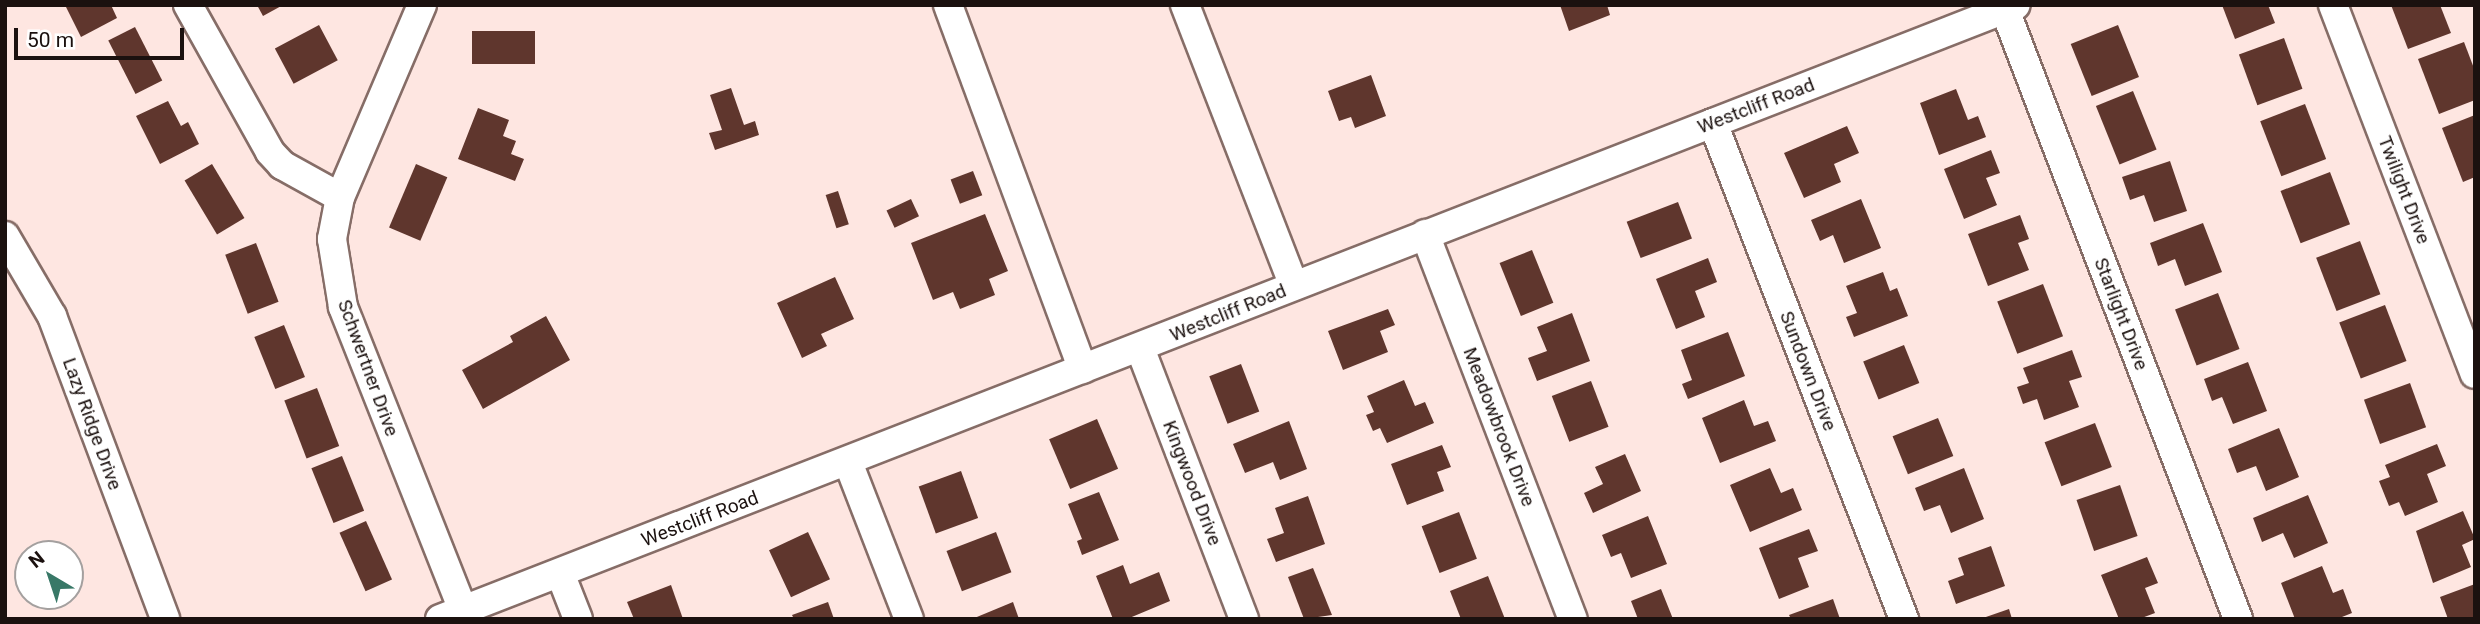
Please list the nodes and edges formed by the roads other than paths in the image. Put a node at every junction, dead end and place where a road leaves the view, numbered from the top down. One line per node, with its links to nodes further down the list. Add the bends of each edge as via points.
1 (188, 5): 8 (street, via 270,152 282,165)
2 (422, 5): 8 (street, Schwertner Drive)
3 (948, 5): 13 (street)
4 (1185, 5): 11 (street)
5 (2333, 5): 14 (street, Twilight Drive)
6 (2010, 7): 7 (street, Westcliff Road); 24 (street, Starlight Drive)
7 (1713, 123): 9 (street, Westcliff Road); 23 (street, Sundown Drive)
8 (340, 198): 17 (street, Schwertner Drive, via 332,239 343,307)
9 (1425, 234): 11 (street, Westcliff Road); 22 (street, Meadowbrook Drive)
10 (5, 236): 18 (street, Lazy Ridge Drive, via 52,316)
11 (1294, 286): 12 (street, Westcliff Road)
12 (1140, 348): 13 (street, Westcliff Road); 21 (street, Kingwood Drive)
13 (1083, 369): 15 (street, Westcliff Road)
14 (2475, 374)
15 (848, 462): 16 (street, Westcliff Road); 20 (street)
16 (560, 573): 17 (street, Westcliff Road); 19 (street)
17 (452, 614)
18 (165, 619)
19 (578, 619)
20 (909, 619)
21 (1244, 619)
22 (1573, 619)
23 (1904, 619)
24 (2238, 619)

